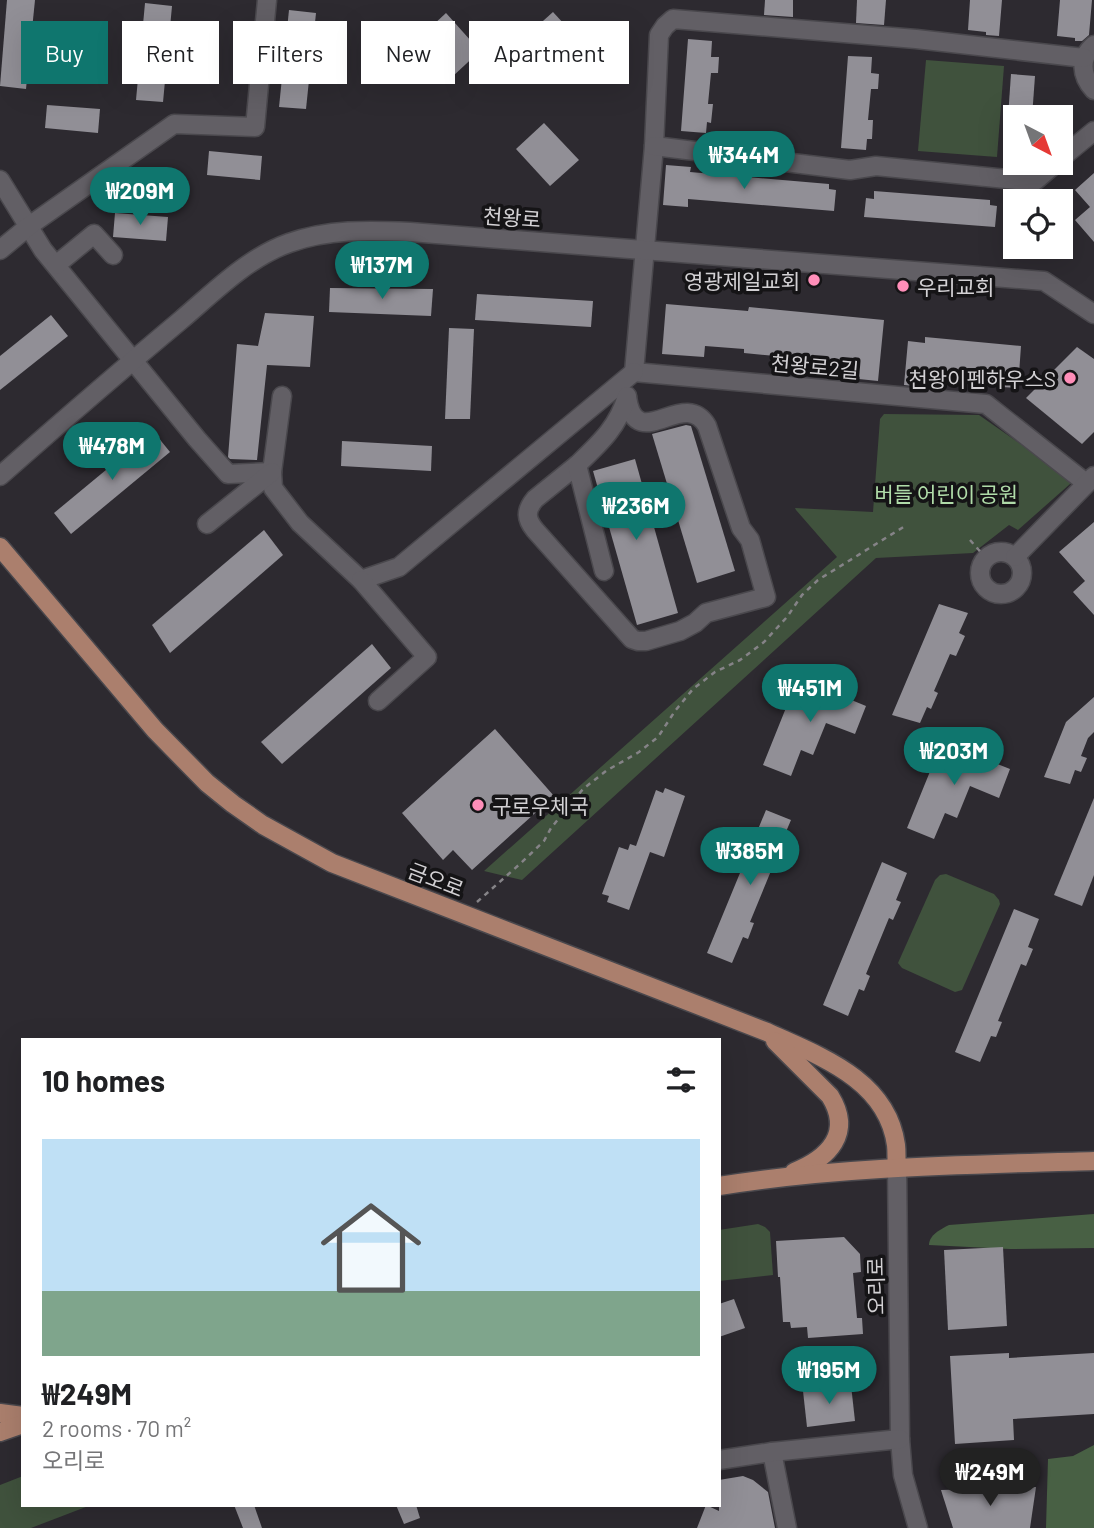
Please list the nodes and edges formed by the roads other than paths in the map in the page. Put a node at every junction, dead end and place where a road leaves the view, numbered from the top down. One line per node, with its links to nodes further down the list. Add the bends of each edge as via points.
1 (267, 0): 9 (street, via 255,127 174,124)
2 (1089, 52): 3 (street, via 1084,75); 5 (street, via 673,19 659,35)
3 (1094, 90)
4 (1094, 131): 6 (street)
5 (654, 146): 7 (street, via 850,170 876,166 1027,181); 11 (street)
6 (1073, 148)
7 (1041, 175)
8 (0, 180): 9 (street)
9 (29, 226): 10 (street); 13 (street)
10 (0, 250)
11 (644, 250): 14 (street, 천왕로, via 1044,281); 15 (street, 천왕로, via 384,230 317,234 262,255); 16 (street)
12 (113, 255): 13 (street, via 94,234)
13 (56, 265): 15 (street)
14 (1094, 314)
15 (134, 359): 22 (street, via 228,474); 23 (street, 천왕로)
16 (634, 372): 18 (street); 24 (street, 천왕로2길, via 986,404); 29 (street, via 399,567)
17 (282, 396): 22 (street)
18 (627, 397): 19 (street, via 634,418); 20 (street, via 622,414)
19 (653, 422): 20 (street); 21 (street, via 688,412 704,420 741,528 750,540 766,597 706,613 680,631 646,641 632,639 528,518 535,499)
20 (599, 444): 21 (street)
21 (577, 465): 28 (street)
22 (272, 472): 25 (street); 29 (street, via 273,488 300,523)
23 (0, 476)
24 (1090, 479): 27 (street, 천왕로2길)
25 (206, 524)
26 (0, 547): 31 (main road, 금오로, via 155,730 207,783 292,842 332,863)
27 (1015, 557): 27 (street, via 1022,577 1015,589 1002,594 989,591 981,580 980,567 986,558 1002,552)
28 (604, 571)
29 (361, 580): 30 (street, via 427,657)
30 (378, 701)
31 (766, 1032): 33 (main road, 금오로, via 843,1069 872,1094 892,1129); 34 (main road, via 830,1096 840,1118 838,1134 822,1157)
32 (1094, 1161): 33 (main road)
33 (897, 1167): 34 (main road); 40 (street, 오리로)
34 (778, 1179): 35 (main road)
35 (721, 1186)
36 (0, 1413): 37 (main road)
37 (21, 1416)
38 (21, 1425): 39 (main road)
39 (0, 1432)
40 (900, 1439): 41 (street); 44 (street, 오리로, via 903,1475)
41 (772, 1452): 42 (street); 43 (street)
42 (721, 1460)
43 (787, 1528)
44 (918, 1528)

